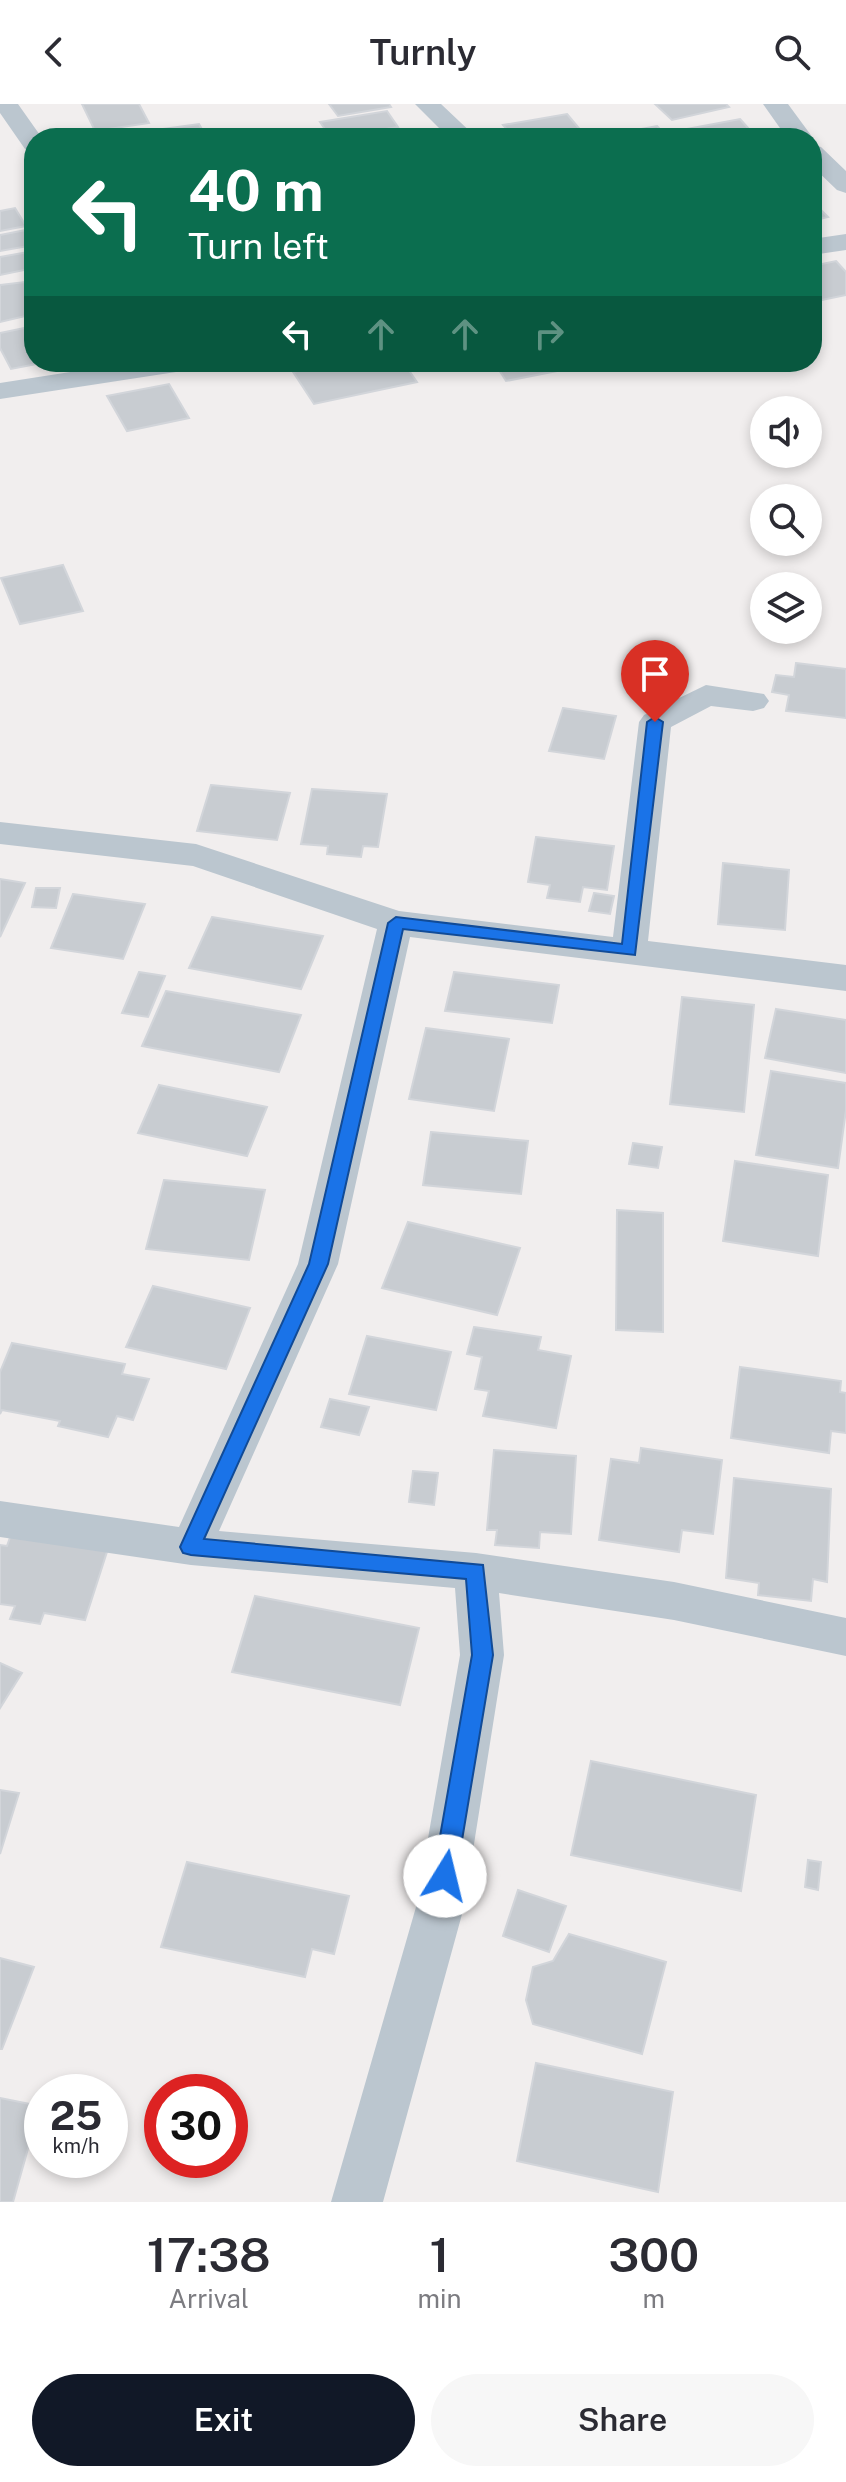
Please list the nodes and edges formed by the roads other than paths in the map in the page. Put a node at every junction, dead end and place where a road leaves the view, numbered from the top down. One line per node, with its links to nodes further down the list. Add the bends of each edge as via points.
1 (6, 104): 6 (street)
2 (427, 104): 4 (street)
3 (775, 104): 5 (street)
4 (453, 128)
5 (793, 128)
6 (24, 130)
7 (822, 162): 8 (street)
8 (846, 185)
9 (846, 242): 10 (street)
10 (822, 246)
11 (124, 372): 12 (street)
12 (0, 391)
13 (753, 701): 16 (street, via 706,695 655,722)
14 (0, 833): 15 (street, via 196,855)
15 (396, 923): 16 (street); 19 (street, via 318,1264)
16 (629, 951): 17 (street)
17 (846, 978)
18 (0, 1519): 19 (street)
19 (191, 1547): 20 (street)
20 (476, 1571): 21 (street, via 674,1601); 22 (street, via 482,1655 440,1907)
21 (846, 1637)
22 (357, 2202)

